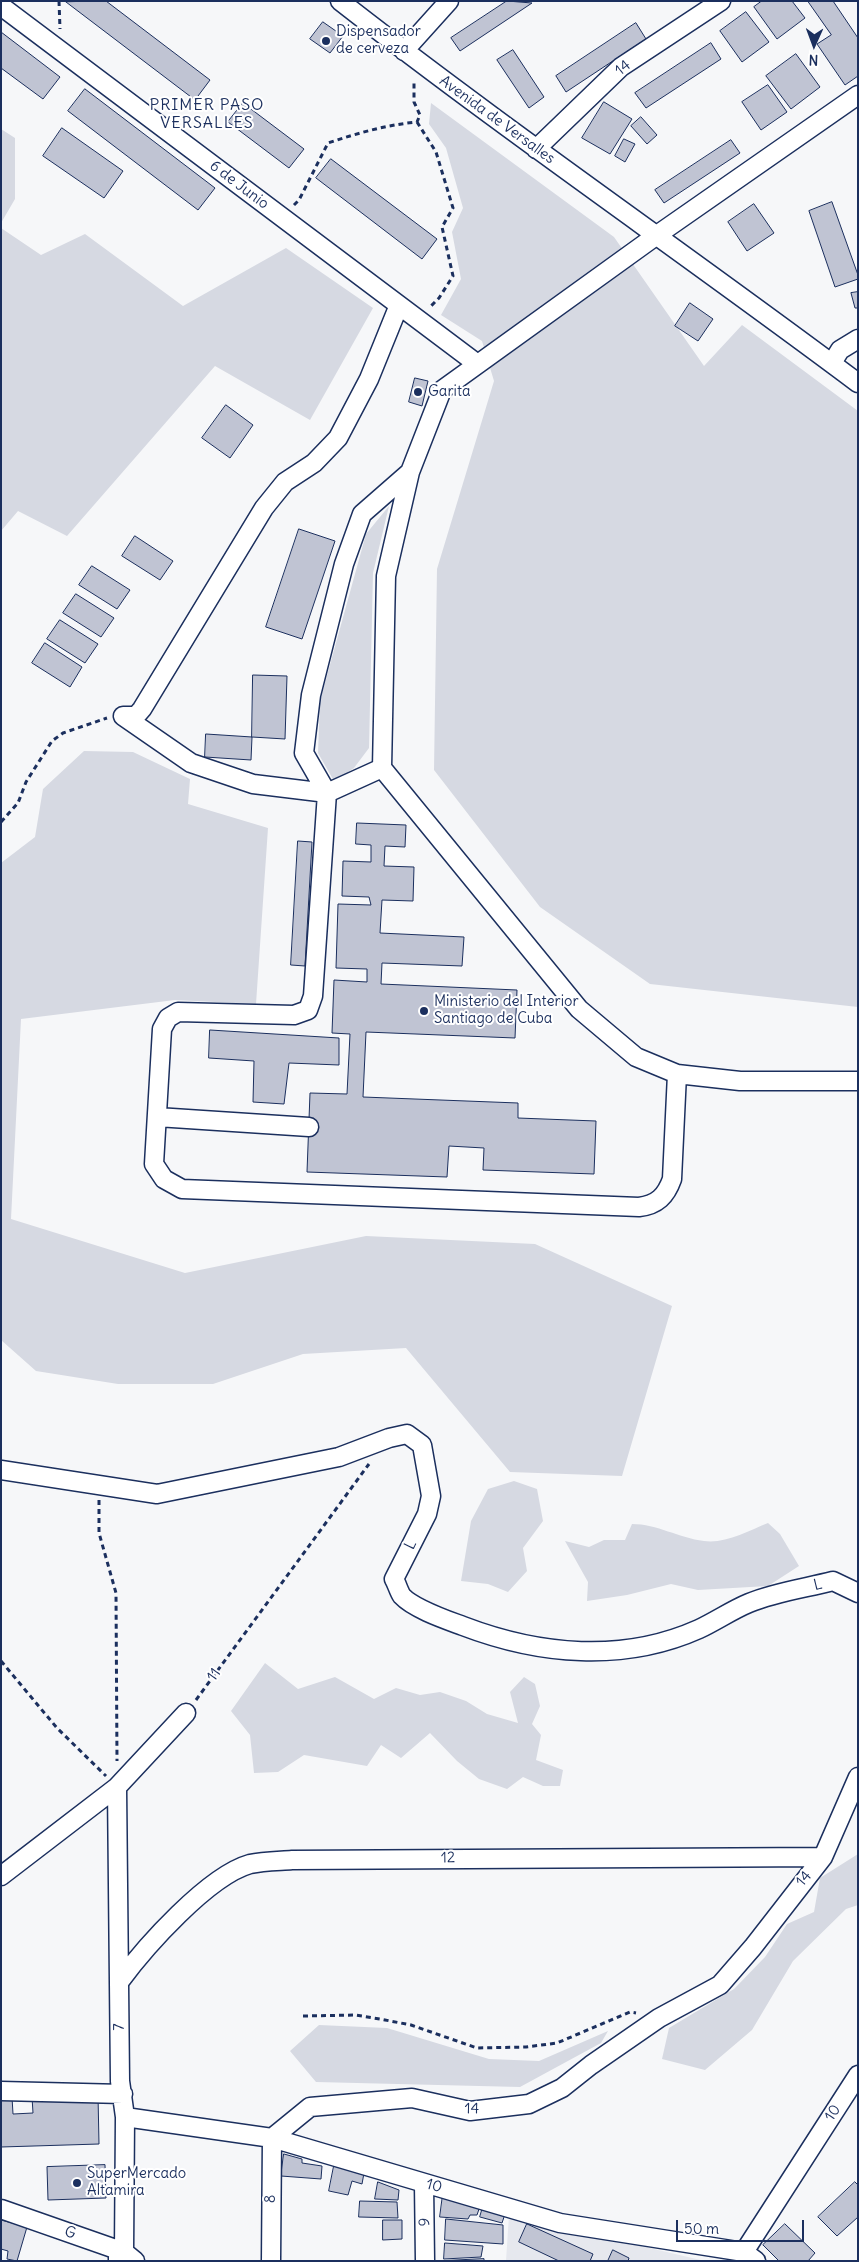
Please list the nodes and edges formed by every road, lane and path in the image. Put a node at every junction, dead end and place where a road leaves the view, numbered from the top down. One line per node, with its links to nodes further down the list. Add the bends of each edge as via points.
1 (340, 1): 5 (street, Avenida de Versalles)
2 (449, 1): 5 (street)
3 (720, 1): 9 (street, 14, via 621,67)
4 (1, 6): 10 (street, 6 de Junio)
5 (404, 51): 9 (street, Avenida de Versalles)
6 (414, 83): 8 (path, via 414,102 420,115)
7 (858, 95): 11 (street)
8 (417, 122): 10 (path, via 387,125 376,131 364,131 328,143 299,200); 13 (path, via 436,152 454,208 442,227 453,276 439,298)
9 (536, 149): 11 (street, Avenida de Versalles)
10 (282, 217): 12 (street, 6 de Junio)
11 (657, 235): 15 (street); 16 (street, Avenida de Versalles)
12 (399, 305): 13 (street, 6 de Junio); 19 (street, via 369,379 338,438 314,463 285,482 264,508 142,709 136,716)
13 (417, 318): 15 (street, 6 de Junio)
14 (858, 339): 16 (street, via 840,350)
15 (476, 363): 18 (street, via 442,390)
16 (832, 363): 17 (street, Avenida de Versalles)
17 (858, 383)
18 (410, 472): 20 (street, via 386,576); 21 (street, via 362,514 344,564 311,695 304,753)
19 (123, 716): 21 (street, via 191,763 253,784); 22 (path, via 73,728 52,741 26,782 18,803)
20 (382, 768): 21 (street); 23 (street, via 579,1009 636,1057)
21 (327, 793): 25 (street, via 313,996 308,1010 294,1015 178,1012 168,1018 162,1029)
22 (1, 822)
23 (677, 1074): 24 (street, via 740,1081); 25 (street, via 672,1179 668,1192 652,1206 182,1188 164,1178 154,1164)
24 (858, 1081)
25 (156, 1117): 26 (street)
26 (309, 1127)
27 (372, 1460): 32 (path, 11)
28 (1, 1470): 29 (street, L)
29 (88, 1482): 30 (street, L, via 157,1494 339,1457 407,1434 422,1445 431,1496 427,1514 394,1579 402,1596 433,1615 523,1645 606,1652 645,1648 698,1629 750,1602 833,1580); 34 (path, via 99,1492 99,1533 116,1593)
30 (858, 1593)
31 (1, 1662): 34 (path, via 58,1728)
32 (186, 1713): 34 (street)
33 (858, 1777): 35 (street, 14)
34 (117, 1787): 36 (street); 37 (street, 7)
35 (823, 1857): 37 (street, 12, via 292,1860 250,1864 228,1875 199,1897 142,1952); 39 (street, 14, via 720,1985)
36 (1, 1876)
37 (120, 1981): 42 (street, 7, via 120,2082)
38 (303, 2016): 39 (path, via 380,2018 428,2030 477,2048 558,2043 630,2012)
39 (659, 2018): 44 (street, 14, via 562,2088 529,2104 470,2111 412,2098 310,2107)
40 (858, 2075): 47 (street, 10)
41 (1, 2091): 42 (street)
42 (123, 2094): 43 (street, 7)
43 (125, 2117): 44 (street, 10); 48 (street, 7)
44 (272, 2138): 45 (street, 10); 49 (street, 8)
45 (424, 2184): 47 (street, 10, via 560,2223); 50 (street, 9)
46 (1, 2209): 48 (street, G)
47 (750, 2256)
48 (126, 2258)
49 (271, 2261)
50 (425, 2261)

